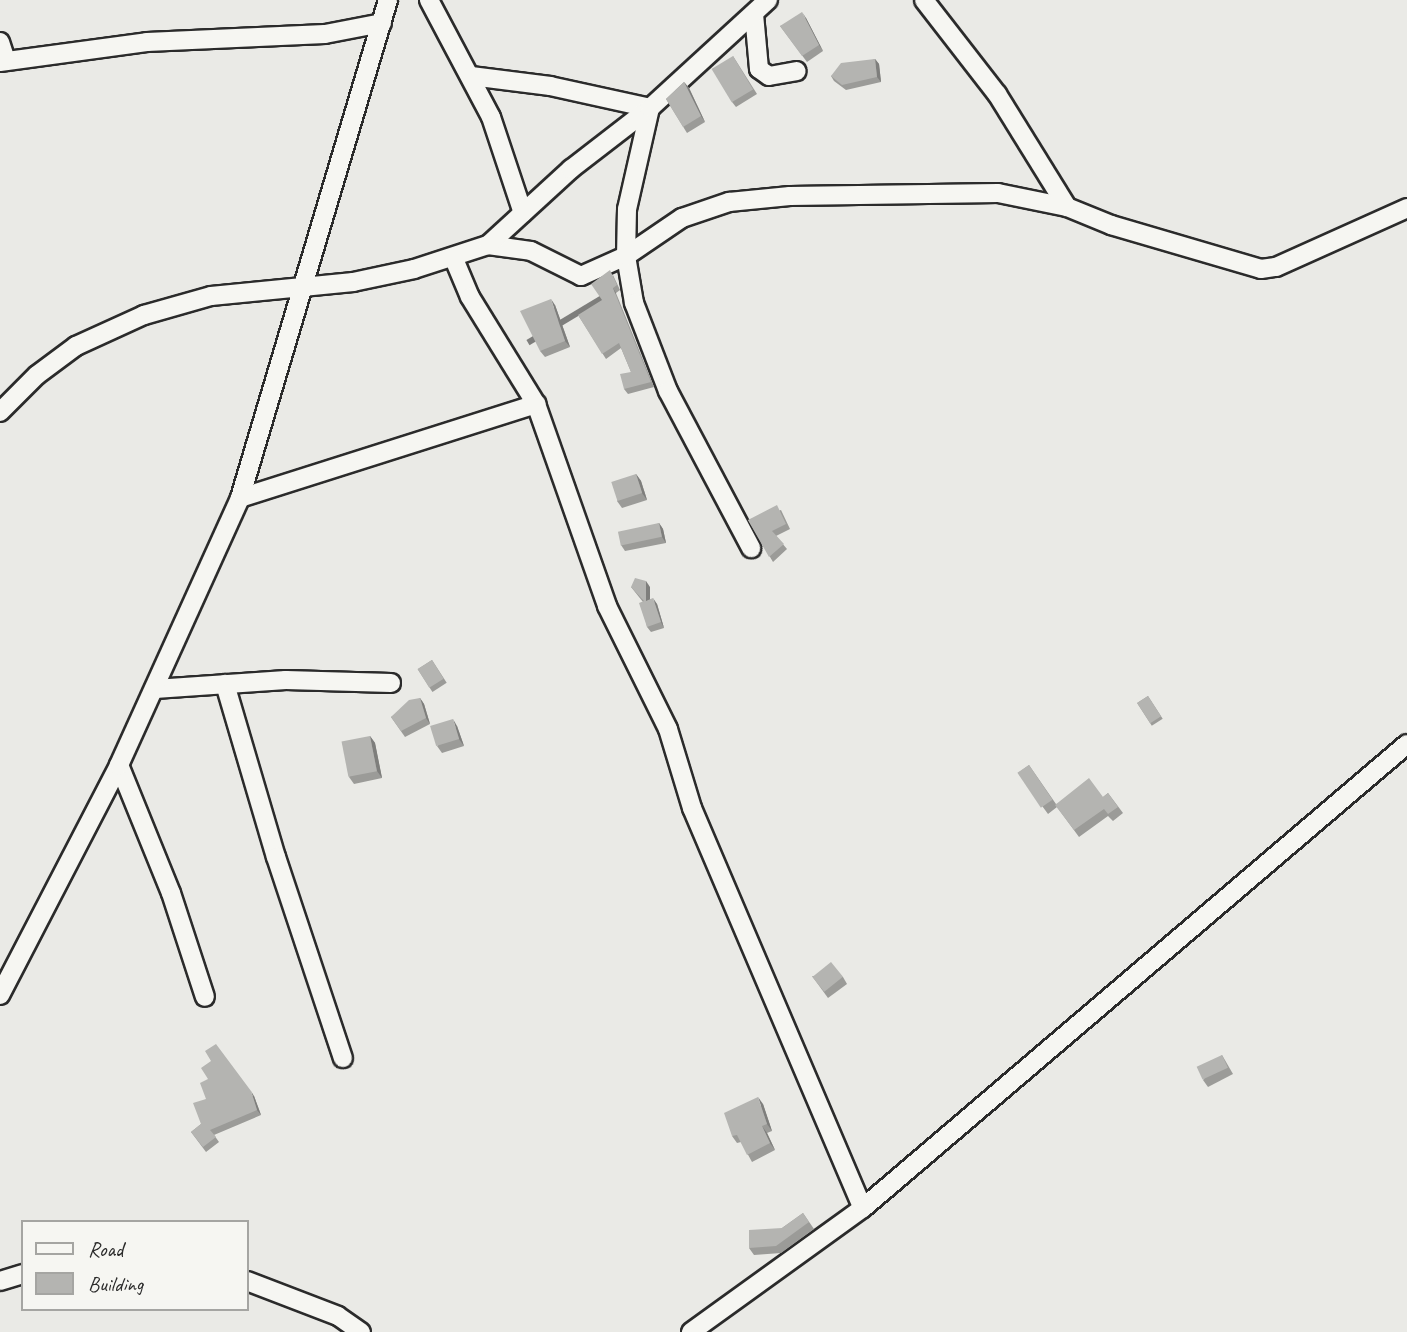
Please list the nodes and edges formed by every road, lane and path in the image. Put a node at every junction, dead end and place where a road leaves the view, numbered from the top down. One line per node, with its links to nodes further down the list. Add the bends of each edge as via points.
1 (388, 0): 6 (street)
2 (429, 0): 10 (street)
3 (768, 0): 5 (street)
4 (925, 0): 12 (street, via 997,94)
5 (754, 14): 9 (street, via 759,69 769,76); 11 (street)
6 (382, 23): 8 (street, via 326,34 147,43); 18 (street)
7 (0, 42): 8 (street)
8 (3, 61)
9 (797, 71)
10 (471, 76): 11 (street, via 550,86); 14 (street, via 491,117)
11 (650, 108): 14 (street); 16 (street, via 627,209)
12 (1067, 206): 13 (street, via 1111,225 1261,269 1276,267); 16 (street, via 998,194 755,197 702,209)
13 (1407, 208)
14 (523, 213): 15 (street)
15 (488, 245): 16 (street, via 531,251 581,276); 17 (street)
16 (626, 256): 22 (street, via 634,303 668,391)
17 (454, 259): 18 (street, via 353,282); 19 (street, via 470,297)
18 (305, 285): 20 (street, via 211,296 144,315 76,346 37,374); 21 (street)
19 (536, 404): 21 (street); 31 (street, via 607,606 668,729 692,808)
20 (0, 412)
21 (240, 498): 25 (street)
22 (751, 548)
23 (391, 683): 24 (street, via 286,680)
24 (225, 684): 25 (street); 30 (street)
25 (155, 689): 27 (street)
26 (1407, 744): 31 (street)
27 (119, 765): 28 (street); 29 (street, via 171,893)
28 (0, 995)
29 (205, 997)
30 (343, 1058)
31 (863, 1209): 36 (street)
32 (21, 1274): 33 (street)
33 (0, 1281)
34 (248, 1282): 35 (street, via 338,1316)
35 (361, 1332)
36 (691, 1332)

